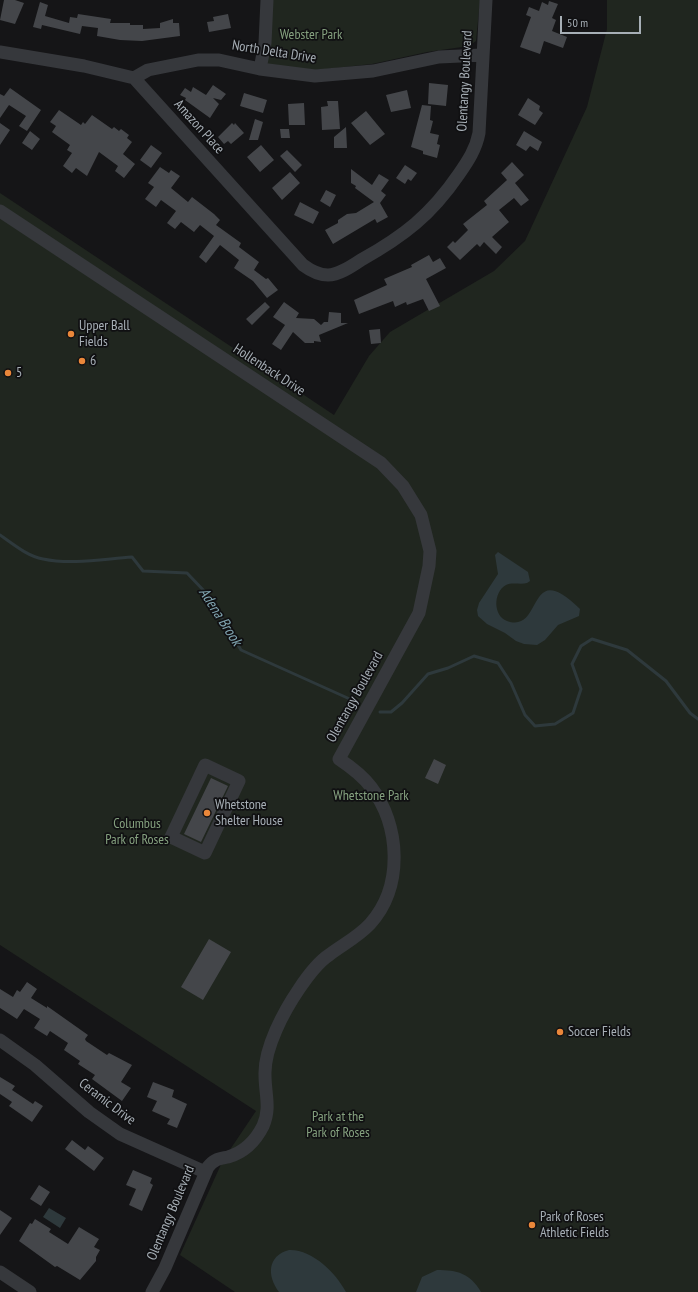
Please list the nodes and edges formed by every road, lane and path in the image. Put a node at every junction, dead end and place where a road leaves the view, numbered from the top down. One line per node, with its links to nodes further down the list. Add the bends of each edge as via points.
1 (266, 0): 5 (street, via 265,43)
2 (486, 0): 4 (street, Olentangy Boulevard)
3 (0, 52): 6 (street, via 84,66)
4 (482, 55): 5 (street, North Delta Drive, via 439,57 373,71 315,76); 8 (street, Olentangy Boulevard, via 479,133 470,158 435,206 416,226 394,242)
5 (260, 69): 6 (street, North Delta Drive, via 219,60 198,60 148,70)
6 (134, 78): 8 (street, Amazon Place, via 303,265 315,273 330,275)
7 (0, 211): 9 (street, Hollenback Drive, via 362,450 394,475 414,500 427,532 429,566)
8 (344, 270)
9 (418, 613): 12 (street, Olentangy Boulevard, via 339,759 371,786 389,820 394,857 393,875 388,892 370,924 323,960 299,989 280,1024 267,1058 265,1074 268,1114 258,1136 240,1152 213,1161)
10 (239, 781): 10 (street, via 205,765 171,837 205,853)
11 (0, 1040): 12 (street, Ceramic Drive, via 120,1134)
12 (206, 1172): 15 (street, Olentangy Boulevard, via 165,1268)
13 (0, 1272): 14 (street)
14 (30, 1292)
15 (152, 1292)

